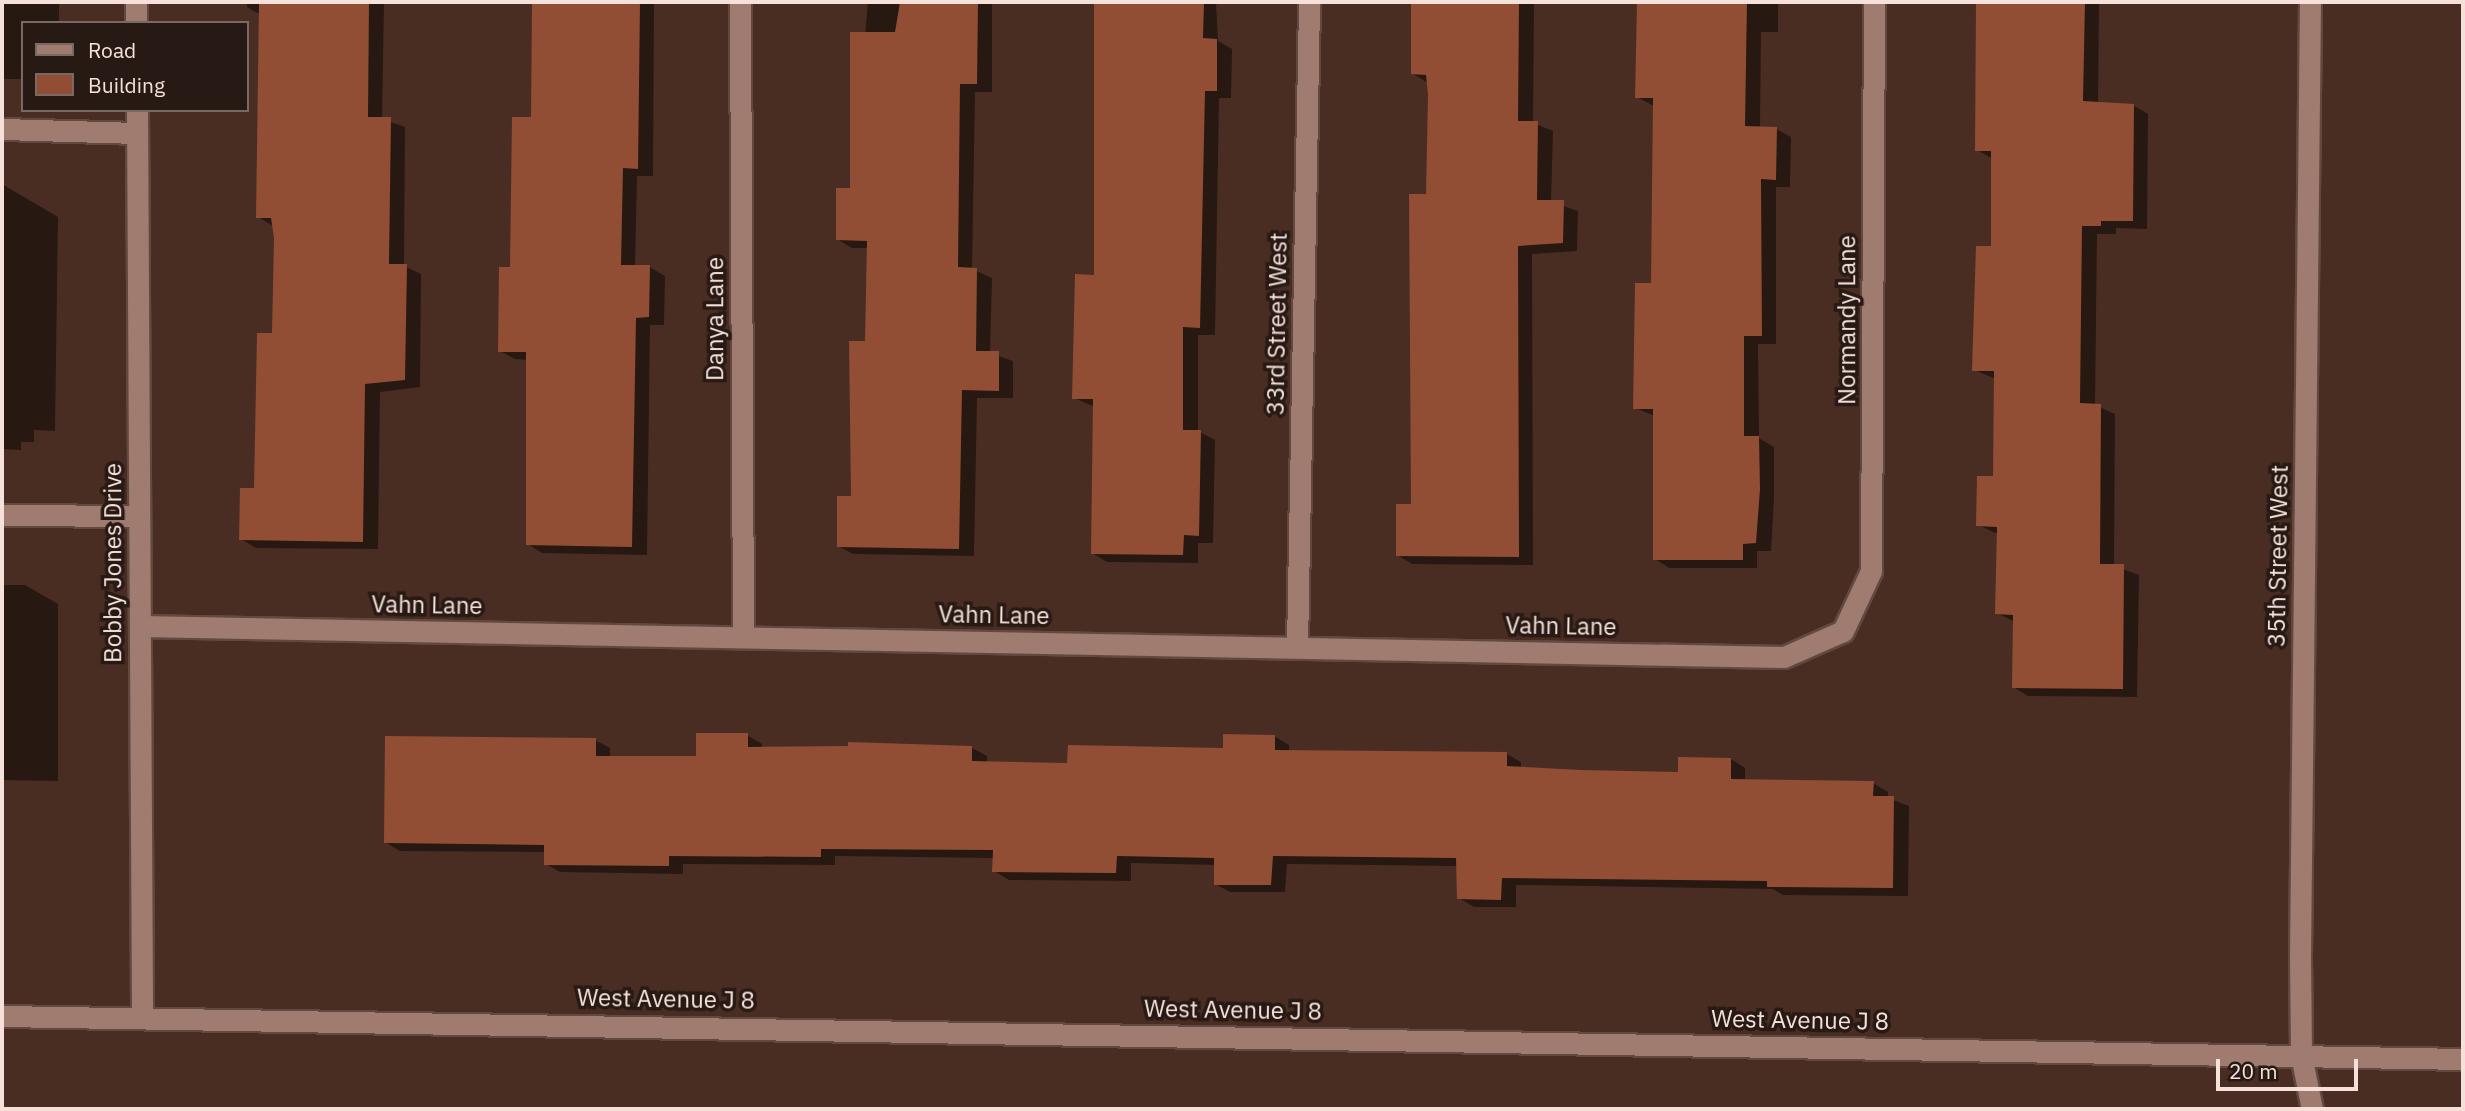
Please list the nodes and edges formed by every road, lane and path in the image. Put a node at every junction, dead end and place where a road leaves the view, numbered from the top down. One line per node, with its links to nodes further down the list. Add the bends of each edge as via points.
1 (136, 2): 6 (street)
2 (740, 2): 14 (street, Danya Lane)
3 (1309, 2): 15 (street, 33rd Street West)
4 (1874, 2): 13 (street, Normandy Lane, via 1871,571)
5 (2311, 2): 18 (street, 35th Street West)
6 (136, 21)
7 (136, 112): 9 (street, Bobby Jones Drive)
8 (2, 129): 9 (street)
9 (137, 133): 11 (street, Bobby Jones Drive)
10 (2, 515): 11 (street)
11 (139, 516): 12 (street, Bobby Jones Drive)
12 (140, 626): 14 (street, Vahn Lane); 17 (street, Bobby Jones Drive)
13 (1843, 631): 15 (street, Vahn Lane, via 1784,657)
14 (743, 637): 15 (street, Vahn Lane)
15 (1297, 647)
16 (2, 1016): 17 (street, West Avenue J 8)
17 (142, 1016): 18 (street, West Avenue J 8)
18 (2301, 1055): 19 (street, West Avenue J 8); 20 (street, 35th Street West)
19 (2463, 1059)
20 (2312, 1109)

